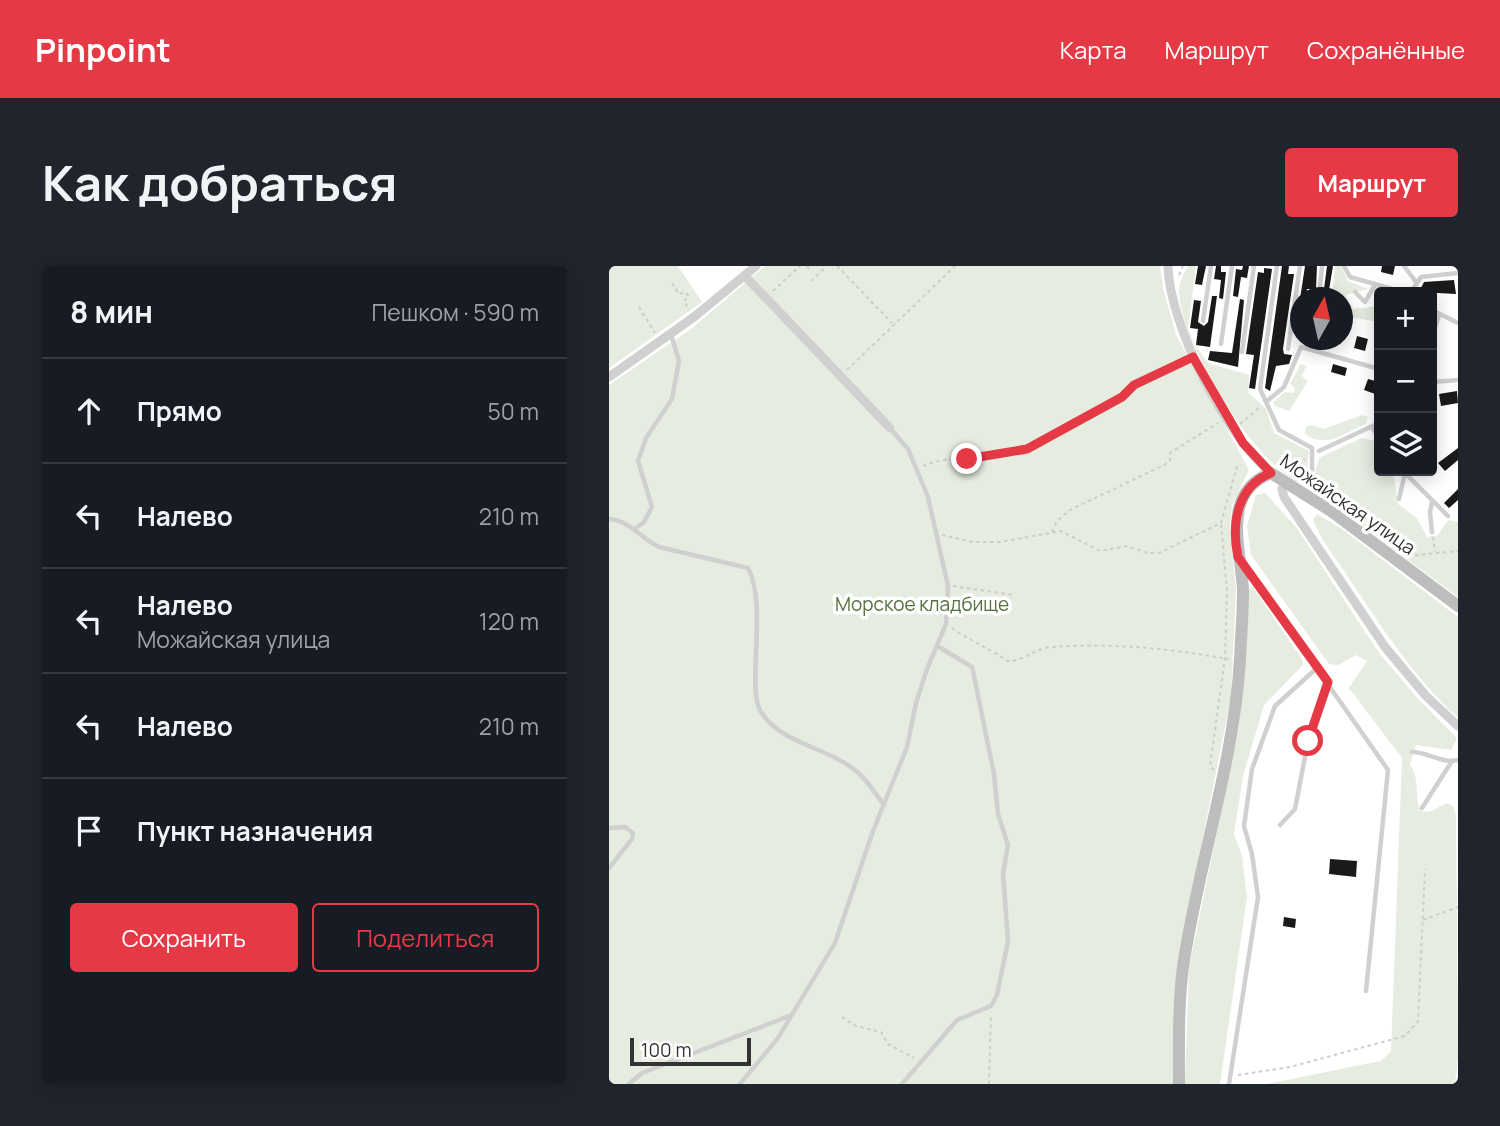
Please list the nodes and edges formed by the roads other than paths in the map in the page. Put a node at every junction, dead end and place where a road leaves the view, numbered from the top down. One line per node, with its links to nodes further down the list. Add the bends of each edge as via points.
1 (757, 266): 12 (street)
2 (1168, 266): 26 (street, Можайская улица, via 1174,305)
3 (1210, 266): 20 (lane)
4 (1232, 266): 23 (lane)
5 (1254, 266): 25 (lane)
6 (1277, 266): 31 (lane, via 1260,389)
7 (1300, 266): 24 (lane)
8 (1322, 266): 15 (lane)
9 (1344, 266): 14 (lane, via 1350,277)
10 (1404, 266): 13 (lane)
11 (1458, 272): 13 (lane, via 1426,275)
12 (745, 276): 22 (street); 34 (street)
13 (1416, 282): 17 (lane)
14 (1375, 285): 16 (lane); 18 (lane, via 1365,302)
15 (1320, 286)
16 (1383, 287)
17 (1414, 287)
18 (1355, 292)
19 (1437, 312): 21 (lane)
20 (1203, 321)
21 (1458, 323)
22 (671, 334): 28 (street); 45 (lane, via 679,360 672,400 640,449 638,461 652,507)
23 (1221, 344)
24 (1288, 349)
25 (1242, 352)
26 (1193, 357): 32 (lane, via 1134,385); 39 (street, Можайская улица, via 1234,428 1257,460)
27 (1374, 368): 31 (lane, via 1304,347 1284,387)
28 (609, 377)
29 (1458, 380): 30 (lane)
30 (1437, 382)
31 (1266, 402): 42 (lane, via 1279,430 1314,450 1312,480 1330,499)
32 (1108, 404)
33 (1372, 427): 35 (lane); 36 (lane)
34 (890, 428): 49 (lane, via 908,449 937,534 948,586)
35 (1374, 430)
36 (1319, 451)
37 (1403, 476): 40 (lane)
38 (1408, 476): 41 (lane)
39 (1279, 478): 42 (main road, Можайская улица); 47 (main road, via 1253,481 1239,507); 52 (street, via 1284,497 1385,647)
40 (1399, 499)
41 (1433, 501): 43 (lane); 46 (lane)
42 (1331, 511): 48 (main road, Можайская улица)
43 (1448, 516)
44 (609, 519): 45 (lane)
45 (636, 528): 55 (lane, via 659,547 748,568 755,593 759,709 774,727 847,765)
46 (1432, 532)
47 (1238, 557): 50 (lane); 65 (main road, via 1243,589 1240,660 1225,772 1184,967)
48 (1458, 606)
49 (939, 648): 55 (lane, via 927,669 907,747); 64 (lane, via 972,667 998,814 1008,845 1003,874 1008,941 991,1006 957,1020)
50 (1318, 667): 51 (lane); 66 (lane, via 1275,706 1252,769 1244,826 1258,897)
51 (1328, 682): 57 (lane, via 1308,741 1295,809); 60 (lane, via 1389,774)
52 (1458, 726)
53 (1412, 752): 54 (lane)
54 (1455, 760): 56 (lane)
55 (884, 804): 61 (lane, via 835,943)
56 (1422, 808)
57 (1280, 825)
58 (609, 828): 59 (lane, via 625,827 633,833)
59 (609, 868)
60 (1366, 990)
61 (792, 1015): 62 (lane, via 642,1073); 63 (lane)
62 (629, 1084)
63 (740, 1084)
64 (902, 1084)
65 (1179, 1084)
66 (1229, 1084)

